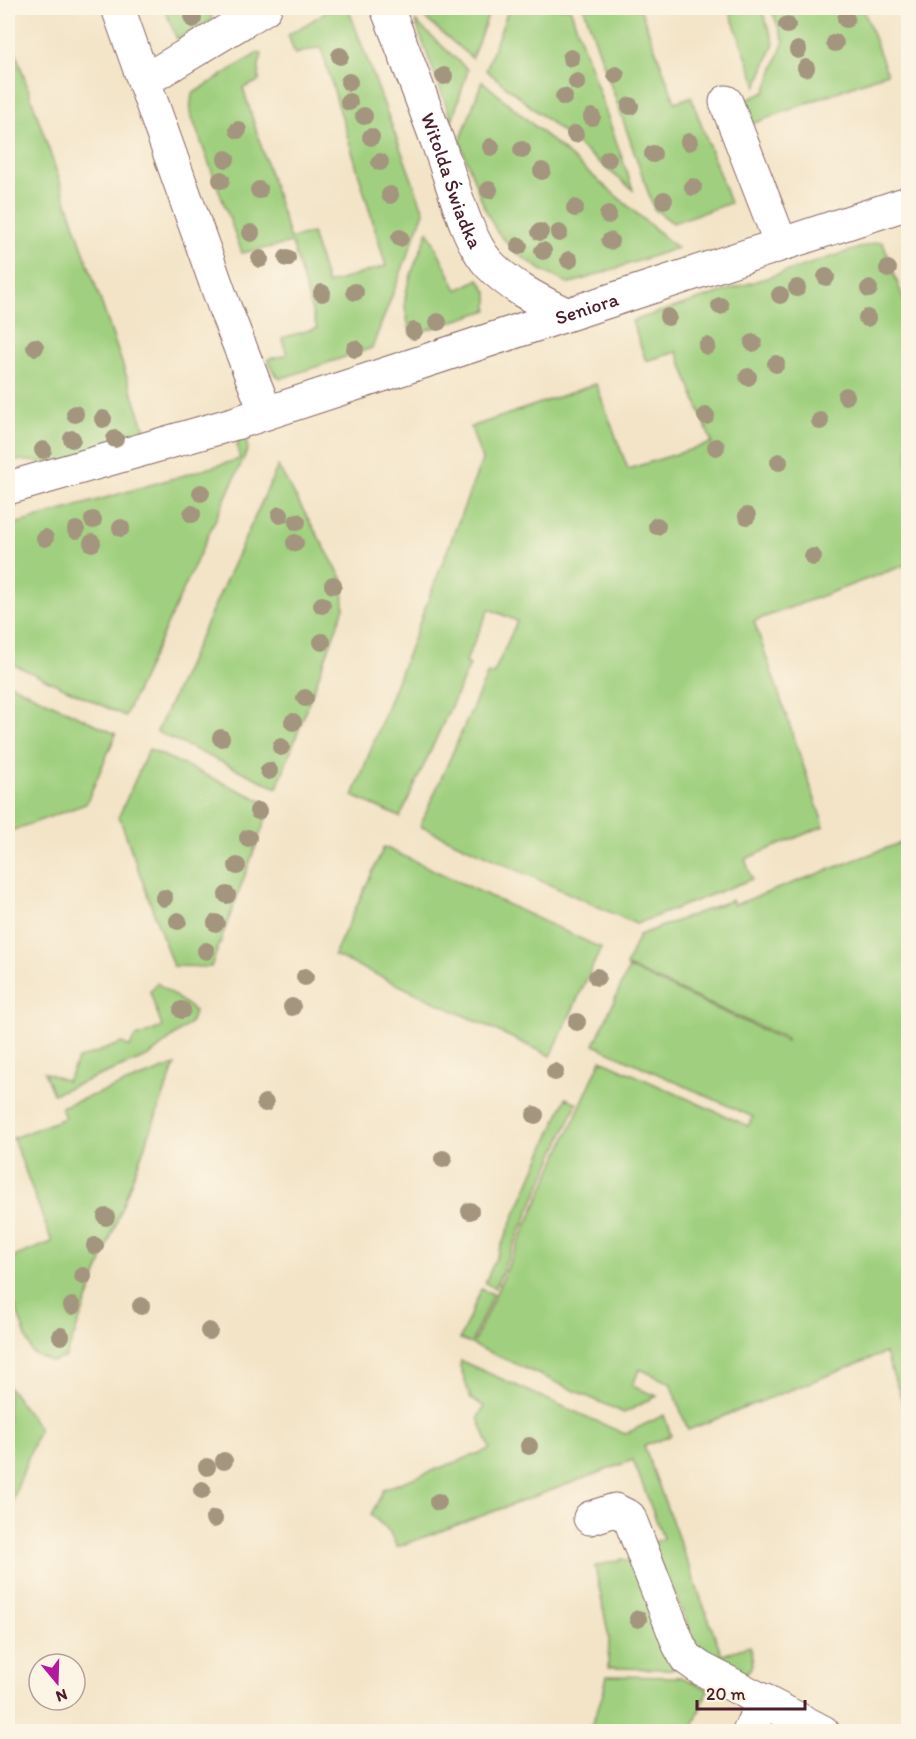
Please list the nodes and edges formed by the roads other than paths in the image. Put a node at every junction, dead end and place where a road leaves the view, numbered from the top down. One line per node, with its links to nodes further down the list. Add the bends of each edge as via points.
1 (118, 8): 4 (street)
2 (265, 8): 4 (street)
3 (387, 8): 8 (street, Witolda Świadka, via 474,240 487,262 507,281)
4 (144, 81): 9 (street)
5 (726, 102): 7 (street)
6 (906, 210): 7 (street, Seniora)
7 (781, 244): 8 (street, Seniora)
8 (565, 314): 9 (street, Seniora)
9 (266, 413): 10 (street, Seniora)
10 (8, 488)
11 (590, 1518): 12 (street, via 615,1510 629,1517 686,1658)
12 (763, 1700): 13 (street); 14 (street)
13 (749, 1731)
14 (823, 1731)

